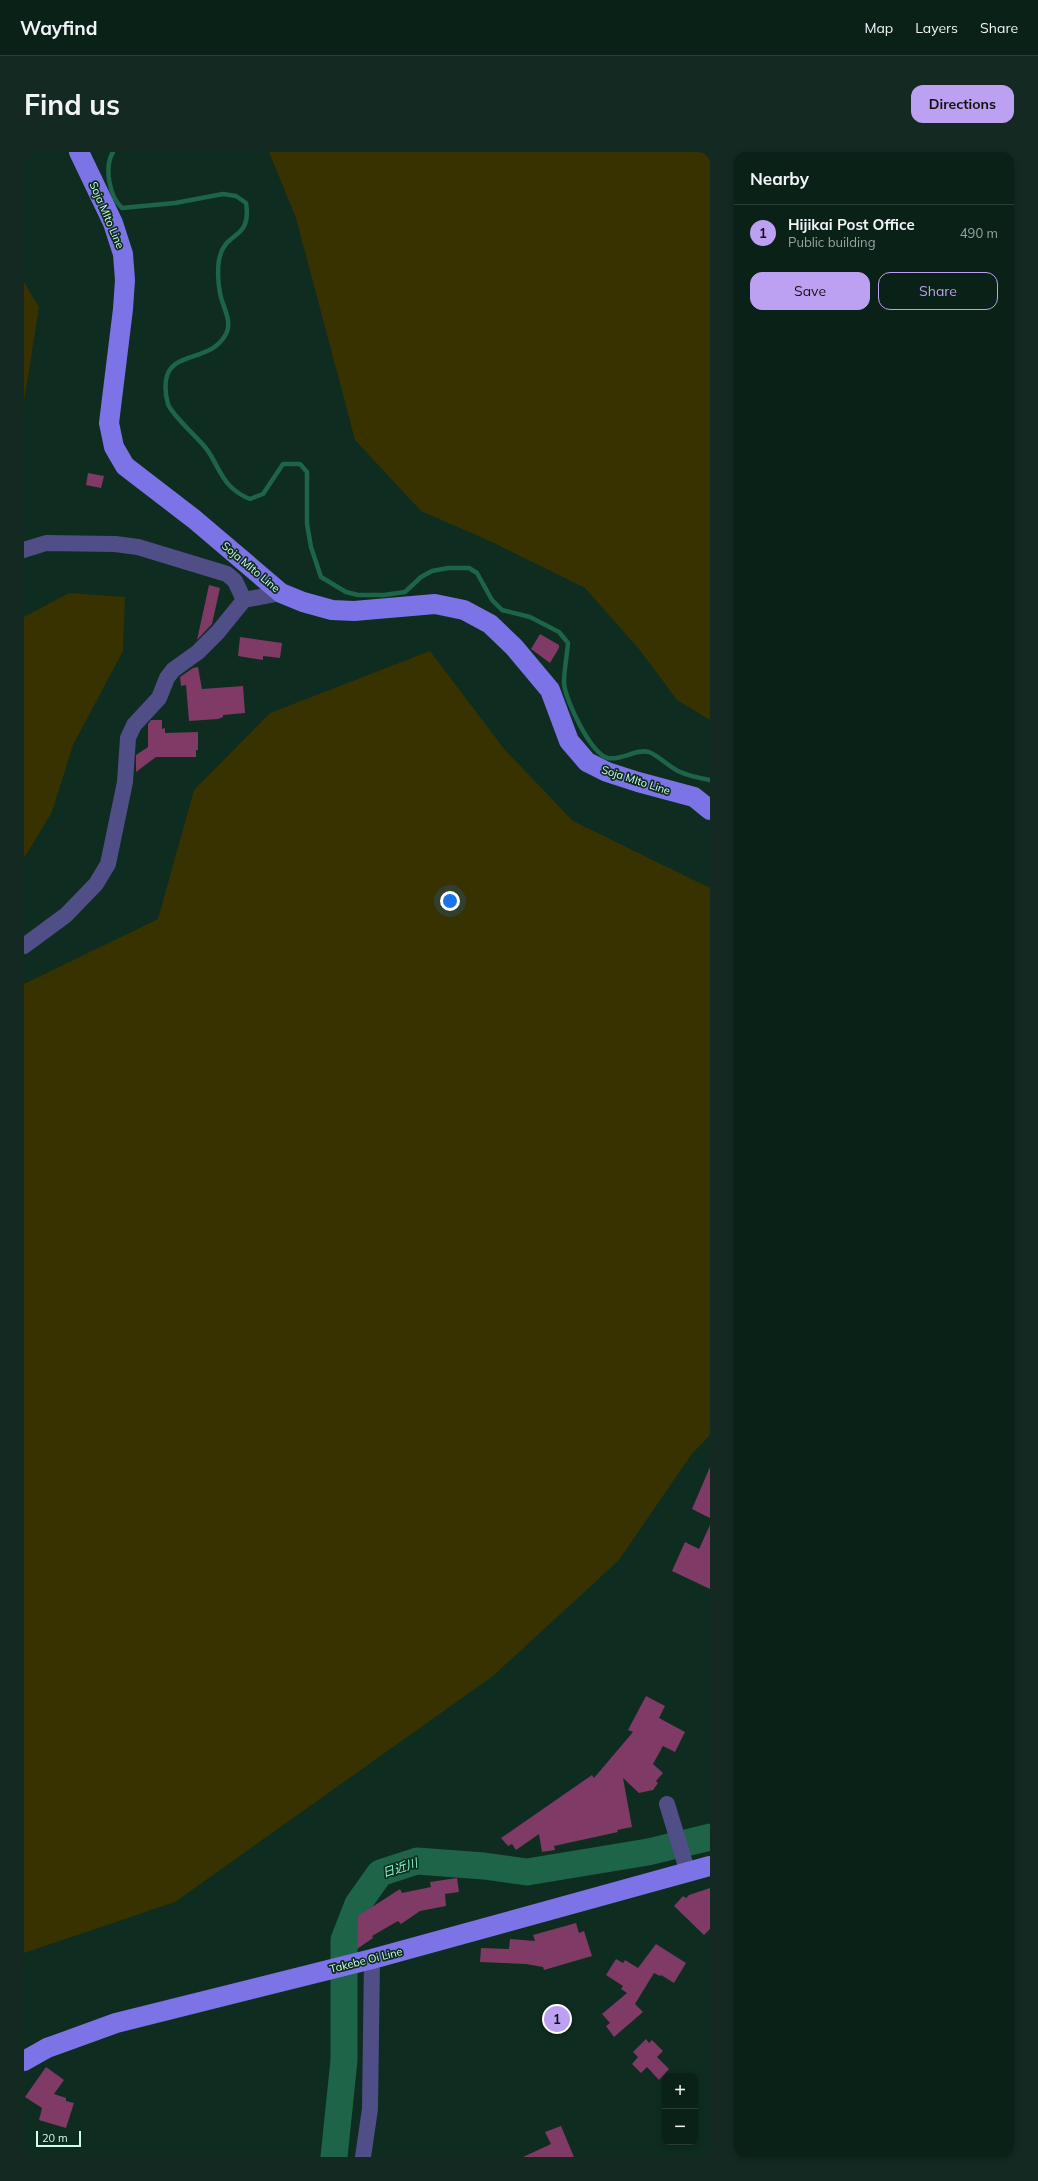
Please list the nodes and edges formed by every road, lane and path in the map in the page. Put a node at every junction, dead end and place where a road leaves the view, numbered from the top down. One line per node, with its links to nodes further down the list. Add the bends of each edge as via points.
1 (79, 152): 3 (main road, Soja MIto Line, via 113,223 124,254 123,309 110,423 114,448 125,466 194,519)
2 (24, 550): 4 (street, via 46,543 138,547 227,574 235,581)
3 (281, 593): 4 (street); 5 (main road, Soja MIto Line, via 332,610 354,611 436,604 464,610 490,624 514,647 550,690 569,741 587,762 607,772 694,797)
4 (244, 600): 6 (street, via 203,647 173,670 159,698 134,724 128,738 125,782 108,864 96,884 66,915)
5 (710, 810)
6 (24, 946)
7 (667, 1804): 9 (street)
8 (710, 1866): 9 (main road, Takebe Oi Line)
9 (686, 1869): 10 (main road, Takebe Oi Line)
10 (366, 1960): 11 (main road, Takebe Oi Line, via 116,2023 47,2048); 12 (street, via 370,2109)
11 (24, 2061)
12 (363, 2157)

